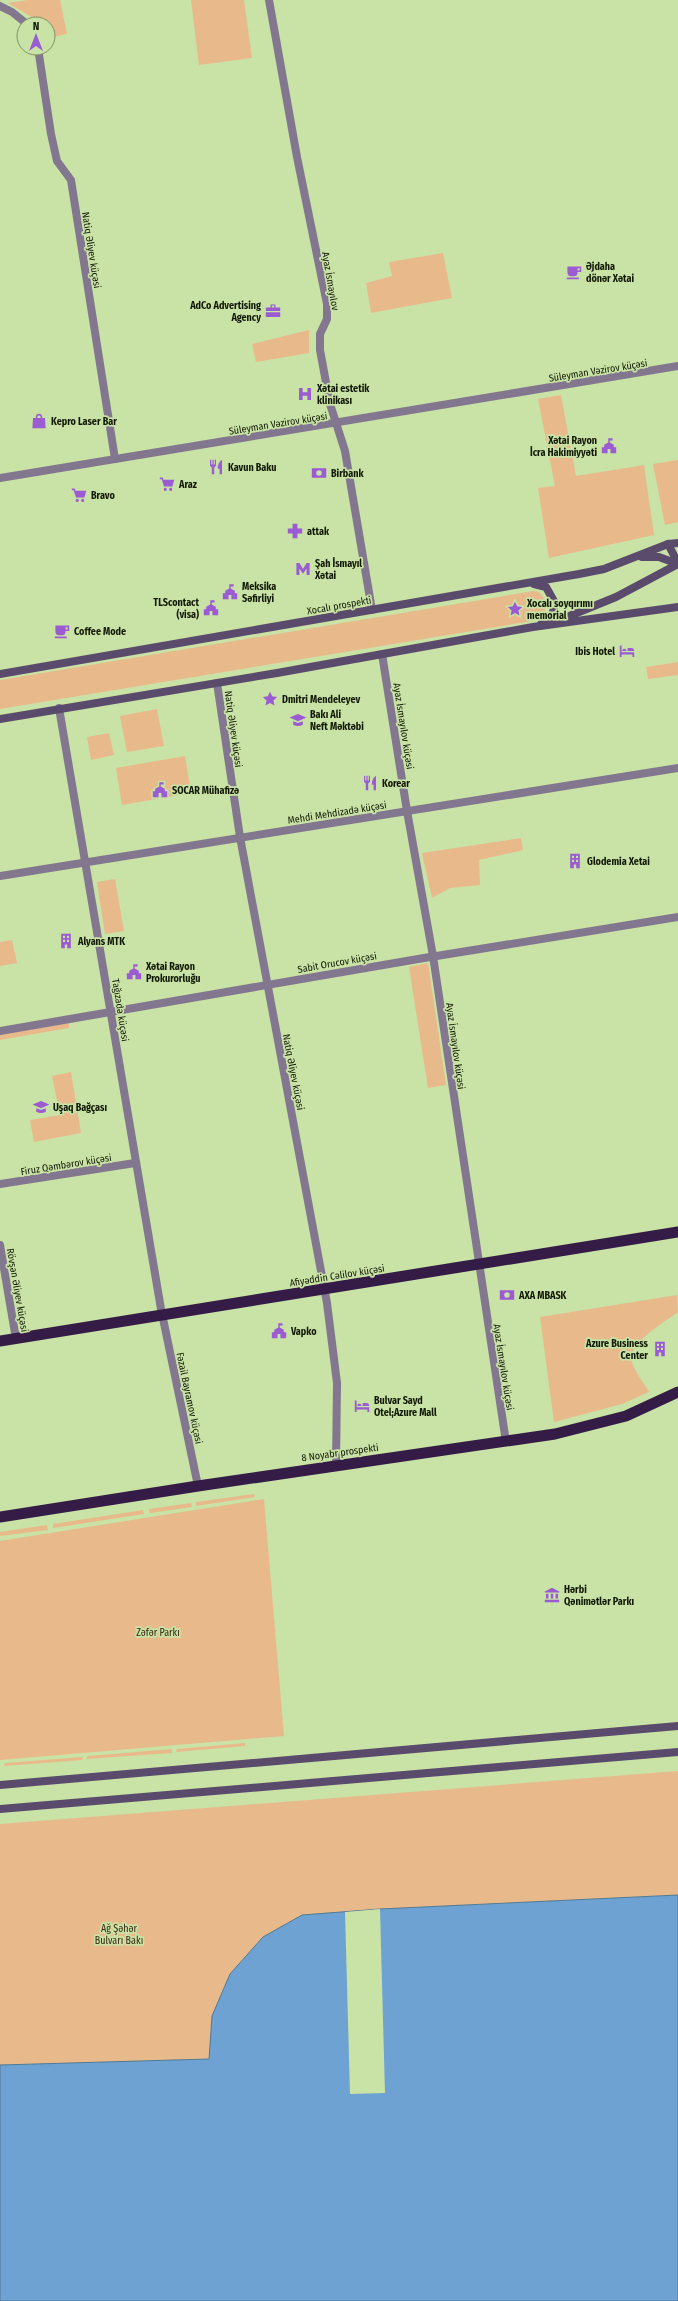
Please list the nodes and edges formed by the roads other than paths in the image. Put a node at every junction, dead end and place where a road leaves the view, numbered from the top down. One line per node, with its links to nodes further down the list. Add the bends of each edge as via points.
1 (269, 0): 6 (street, Ayaz İsmayılov, via 327,304 327,318 320,334 320,350 330,404)
2 (0, 6): 3 (street)
3 (17, 16)
4 (39, 56): 7 (street, Natiq Əliyev küçəsi, via 57,161 71,180)
5 (678, 366): 6 (street, Süleyman Vəzirov küçəsi)
6 (337, 423): 7 (street, Süleyman Vəzirov küçəsi); 15 (street, Ayaz İsmayılov, via 345,451)
7 (115, 459): 8 (street, Süleyman Vəzirov küçəsi)
8 (0, 478)
9 (678, 543): 10 (main road, Xocalı prospekti)
10 (668, 544): 11 (main road, Xocalı prospekti); 12 (main road)
11 (633, 558): 12 (main road, via 659,557); 13 (main road, Xocalı prospekti, via 604,569)
12 (678, 564): 16 (main road, via 596,606 567,618)
13 (527, 584): 15 (main road, Xocalı prospekti); 16 (main road, via 546,587 555,604 552,617)
14 (678, 607): 16 (main road)
15 (372, 610): 18 (main road, Xocalı prospekti)
16 (532, 627): 17 (main road)
17 (382, 654): 19 (main road); 23 (street, Ayaz İsmayılov küçəsi)
18 (0, 674)
19 (217, 683): 20 (main road); 24 (street, Natiq Əliyev küçəsi)
20 (59, 708): 21 (main road); 25 (street, Tağızadə küçəsi)
21 (0, 718)
22 (678, 768): 23 (street, Mehdi Mehdizadə küçəsi)
23 (407, 811): 24 (street, Mehdi Mehdizadə küçəsi); 28 (street, Ayaz İsmayılov küçəsi)
24 (240, 837): 25 (street, Mehdi Mehdizadə küçəsi); 29 (street, Natiq Əliyev küçəsi)
25 (85, 862): 26 (street, Mehdi Mehdizadə küçəsi); 30 (street, Tağızadə küçəsi)
26 (0, 876)
27 (678, 918): 28 (street, Sabit Orucov küçəsi)
28 (433, 956): 29 (street, Sabit Orucov küçəsi); 36 (street, Ayaz İsmayılov küçəsi)
29 (267, 984): 30 (street, Sabit Orucov küçəsi); 37 (street, Natiq Əliyev küçəsi)
30 (112, 1011): 31 (street, Sabit Orucov küçəsi); 32 (street, Tağızadə küçəsi)
31 (0, 1031)
32 (135, 1162): 33 (street, Firuz Qəmbərov küçəsi); 38 (street, Tağızadə küçəsi)
33 (0, 1184)
34 (678, 1232): 36 (highway, Afiyəddin Cəlilov küçəsi)
35 (0, 1245): 39 (street, Rövşən Əliyev küçəsi)
36 (478, 1264): 37 (highway, Afiyəddin Cəlilov küçəsi); 42 (street, Ayaz İsmayılov küçəsi)
37 (323, 1289): 38 (highway, Afiyəddin Cəlilov küçəsi); 43 (street, Natiq Əliyev küçəsi, via 337,1383)
38 (162, 1315): 39 (highway, Afiyəddin Cəlilov küçəsi); 44 (street, Fəzail Bayramov küçəsi)
39 (16, 1339): 40 (highway, Afiyəddin Cəlilov küçəsi)
40 (0, 1341)
41 (678, 1392): 42 (highway, 8 Noyabr prospekti, via 645,1409 604,1423)
42 (506, 1442): 43 (highway, 8 Noyabr prospekti)
43 (336, 1465): 44 (highway, 8 Noyabr prospekti)
44 (198, 1486): 45 (highway, 8 Noyabr prospekti)
45 (0, 1517)
46 (678, 1726): 48 (main road)
47 (678, 1752): 49 (main road)
48 (0, 1785)
49 (0, 1809)

